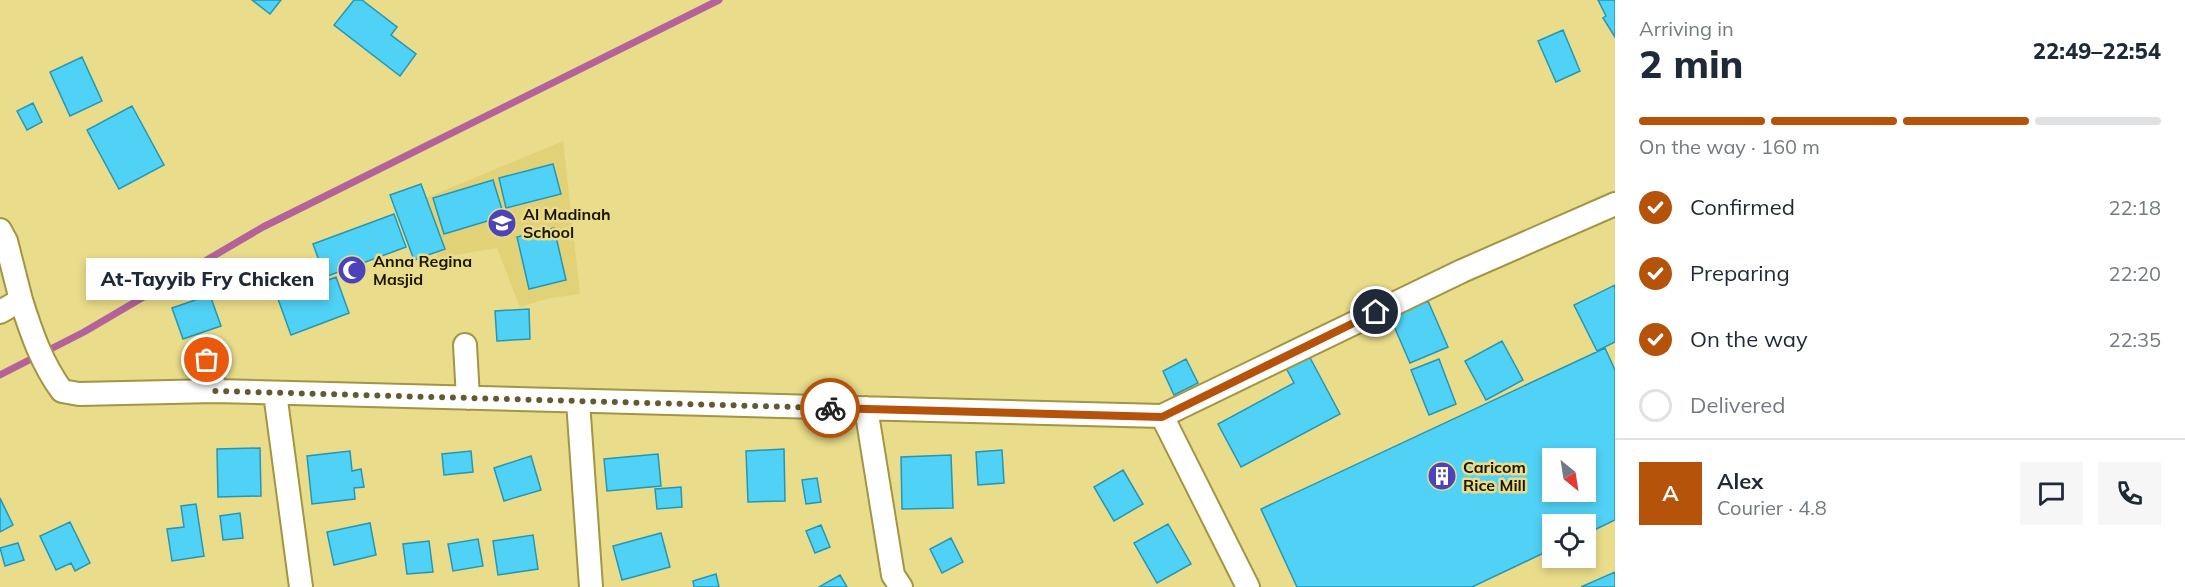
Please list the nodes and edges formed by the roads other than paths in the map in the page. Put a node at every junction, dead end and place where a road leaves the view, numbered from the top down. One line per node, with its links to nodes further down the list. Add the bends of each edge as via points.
1 (1615, 204): 12 (street, via 1462,271)
2 (0, 230): 3 (street)
3 (21, 300): 4 (street); 7 (street, via 32,335 62,391)
4 (0, 312)
5 (465, 345): 9 (street)
6 (207, 360): 7 (street)
7 (215, 391): 8 (street)
8 (275, 393): 9 (street); 13 (street)
9 (468, 398): 10 (street)
10 (578, 401): 11 (street); 14 (street)
11 (866, 408): 12 (street); 15 (street, via 893,575)
12 (1162, 417): 16 (street)
13 (301, 587)
14 (591, 587)
15 (901, 587)
16 (1248, 587)

